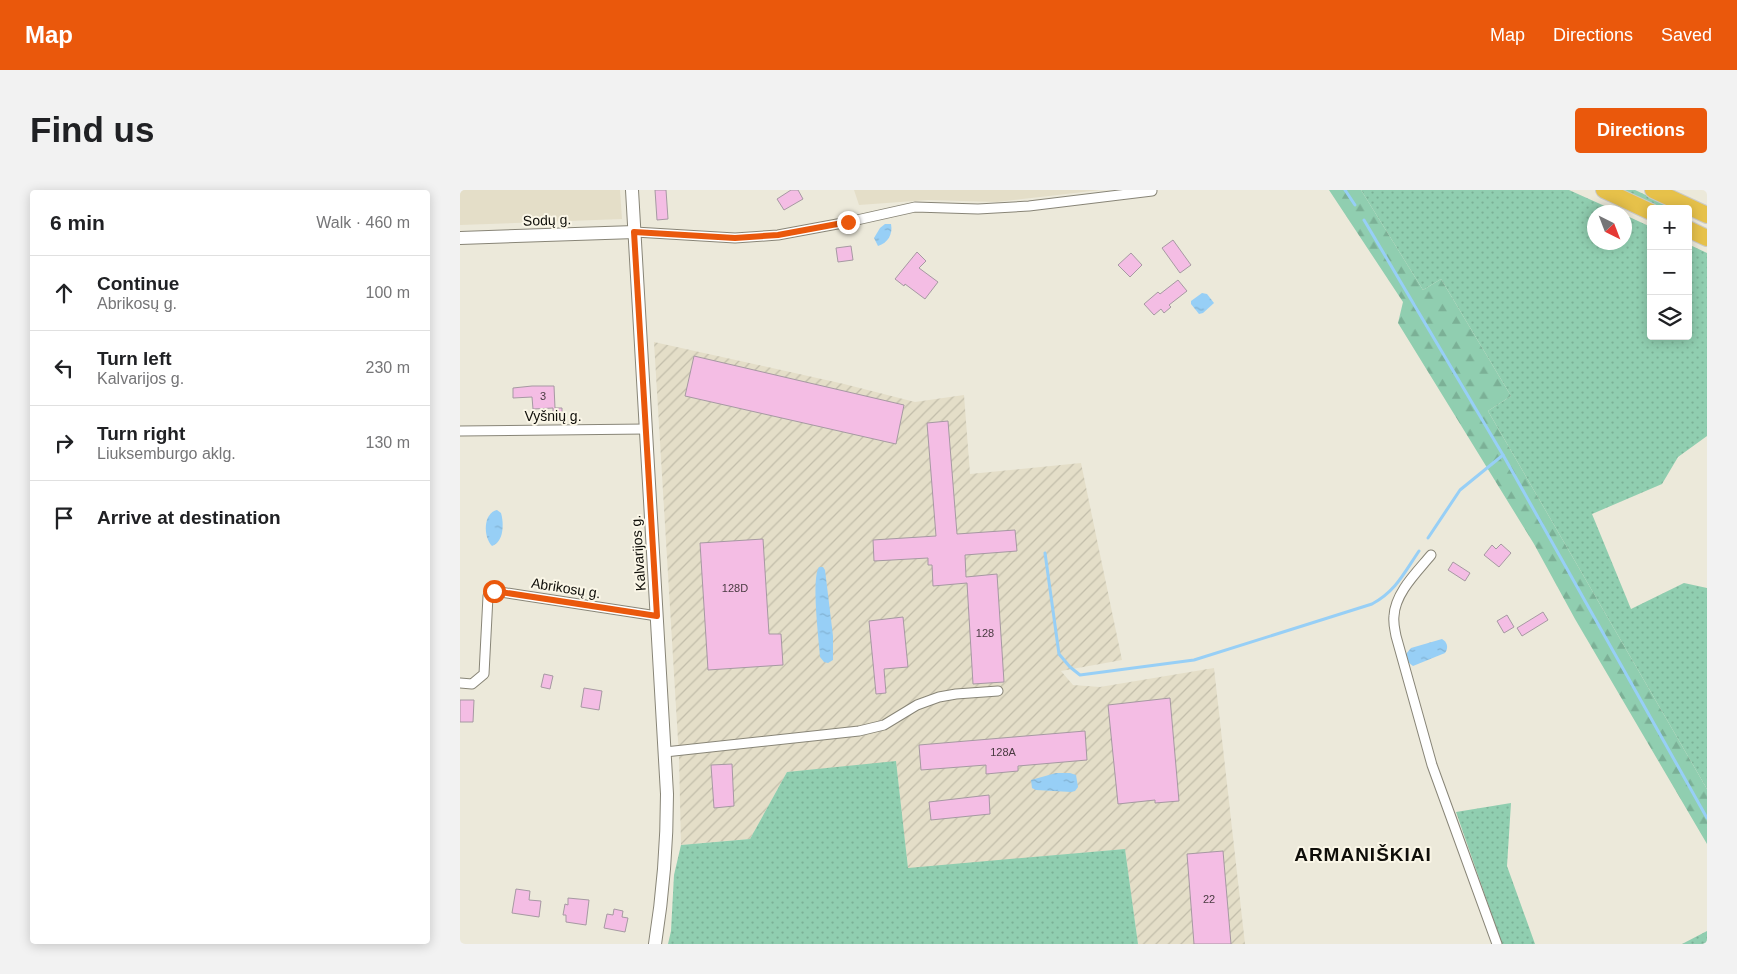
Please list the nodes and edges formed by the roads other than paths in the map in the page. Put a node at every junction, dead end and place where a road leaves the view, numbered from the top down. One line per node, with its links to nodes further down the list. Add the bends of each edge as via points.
1 (632, 190): 8 (main road, Kalvarijos g.)
2 (1604, 190): 5 (highway)
3 (1653, 190): 6 (highway)
4 (1152, 191): 8 (street, via 1030,206 978,209 915,207 778,235 735,238)
5 (1647, 210)
6 (1707, 215)
7 (1692, 231): 10 (highway)
8 (634, 232): 9 (main road, Sodų g.); 11 (main road, Kalvarijos g.)
9 (460, 238)
10 (1707, 238)
11 (646, 429): 12 (street, Vyšnių g.); 14 (main road, Kalvarijos g.)
12 (460, 431)
13 (1431, 555): 19 (street, via 1397,602 1394,616 1396,636 1432,765)
14 (657, 616): 15 (street, Abrikosų g., via 494,591 488,596 484,674 472,684); 17 (main road, Kalvarijos g.)
15 (460, 682)
16 (998, 692): 17 (street, via 939,697 884,724 859,731)
17 (665, 752): 18 (main road, Kalvarijos g., via 667,838)
18 (655, 944)
19 (1497, 944)

